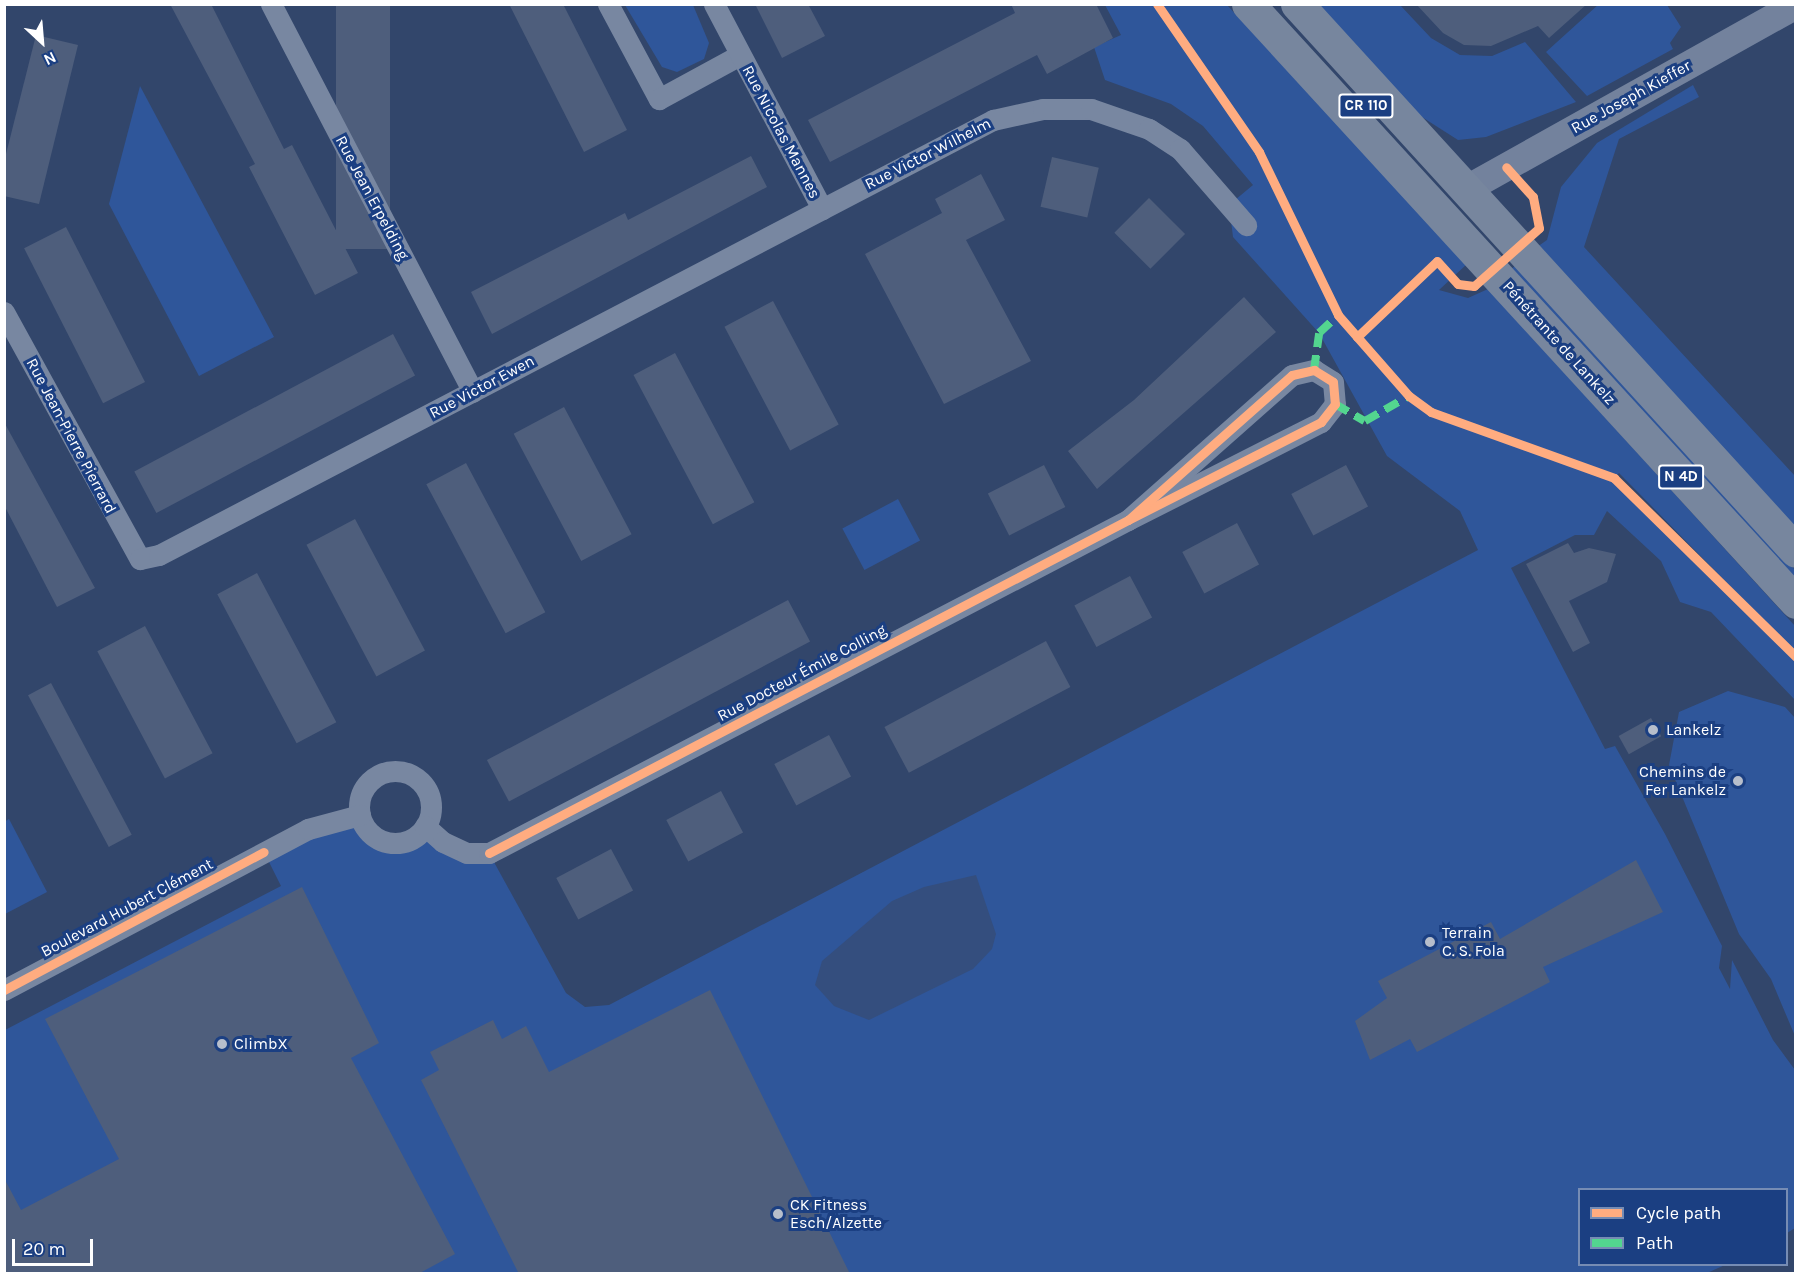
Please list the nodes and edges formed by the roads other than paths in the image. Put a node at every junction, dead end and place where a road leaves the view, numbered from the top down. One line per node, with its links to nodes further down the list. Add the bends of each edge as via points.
1 (271, 4): 12 (street, Rue Jean Erpelding)
2 (608, 4): 7 (street, Rue Nicolas Mannes, via 659,99)
3 (714, 4): 7 (street, Rue Nicolas Mannes)
4 (1298, 4): 8 (main road, Pénétrante de Lankelz / CR 110)
5 (1796, 5): 8 (main road, Rue Joseph Kieffer)
6 (1258, 15): 8 (main road, Pénétrante de Lankelz / CR 110)
7 (740, 55): 9 (street, Rue Nicolas Mannes)
8 (1454, 202): 14 (main road, Pénétrante de Lankelz / N 4D); 16 (main road, Pénétrante de Lankelz / N 4D)
9 (822, 209): 10 (street, Rue Victor Wilhelm, via 993,120 1043,109 1091,109 1149,129 1180,149); 12 (street, Rue Victor Ewen)
10 (1246, 225)
11 (4, 312): 15 (street, Rue Jean-Pierre Pierrard)
12 (472, 392): 15 (street, Rue Victor Ewen, via 159,555)
13 (1128, 520): 13 (street, Rue Docteur Émile Colling, via 1321,422 1335,404 1333,382 1314,370 1292,375); 18 (street, Rue Docteur Émile Colling, via 489,853 451,846)
14 (1796, 551)
15 (140, 559)
16 (1796, 602)
17 (360, 815): 18 (street, via 372,835 394,842); 18 (street, via 368,782 401,771 428,792); 19 (street, Boulevard Hubert Clément, via 308,829)
18 (424, 826)
19 (4, 990)

